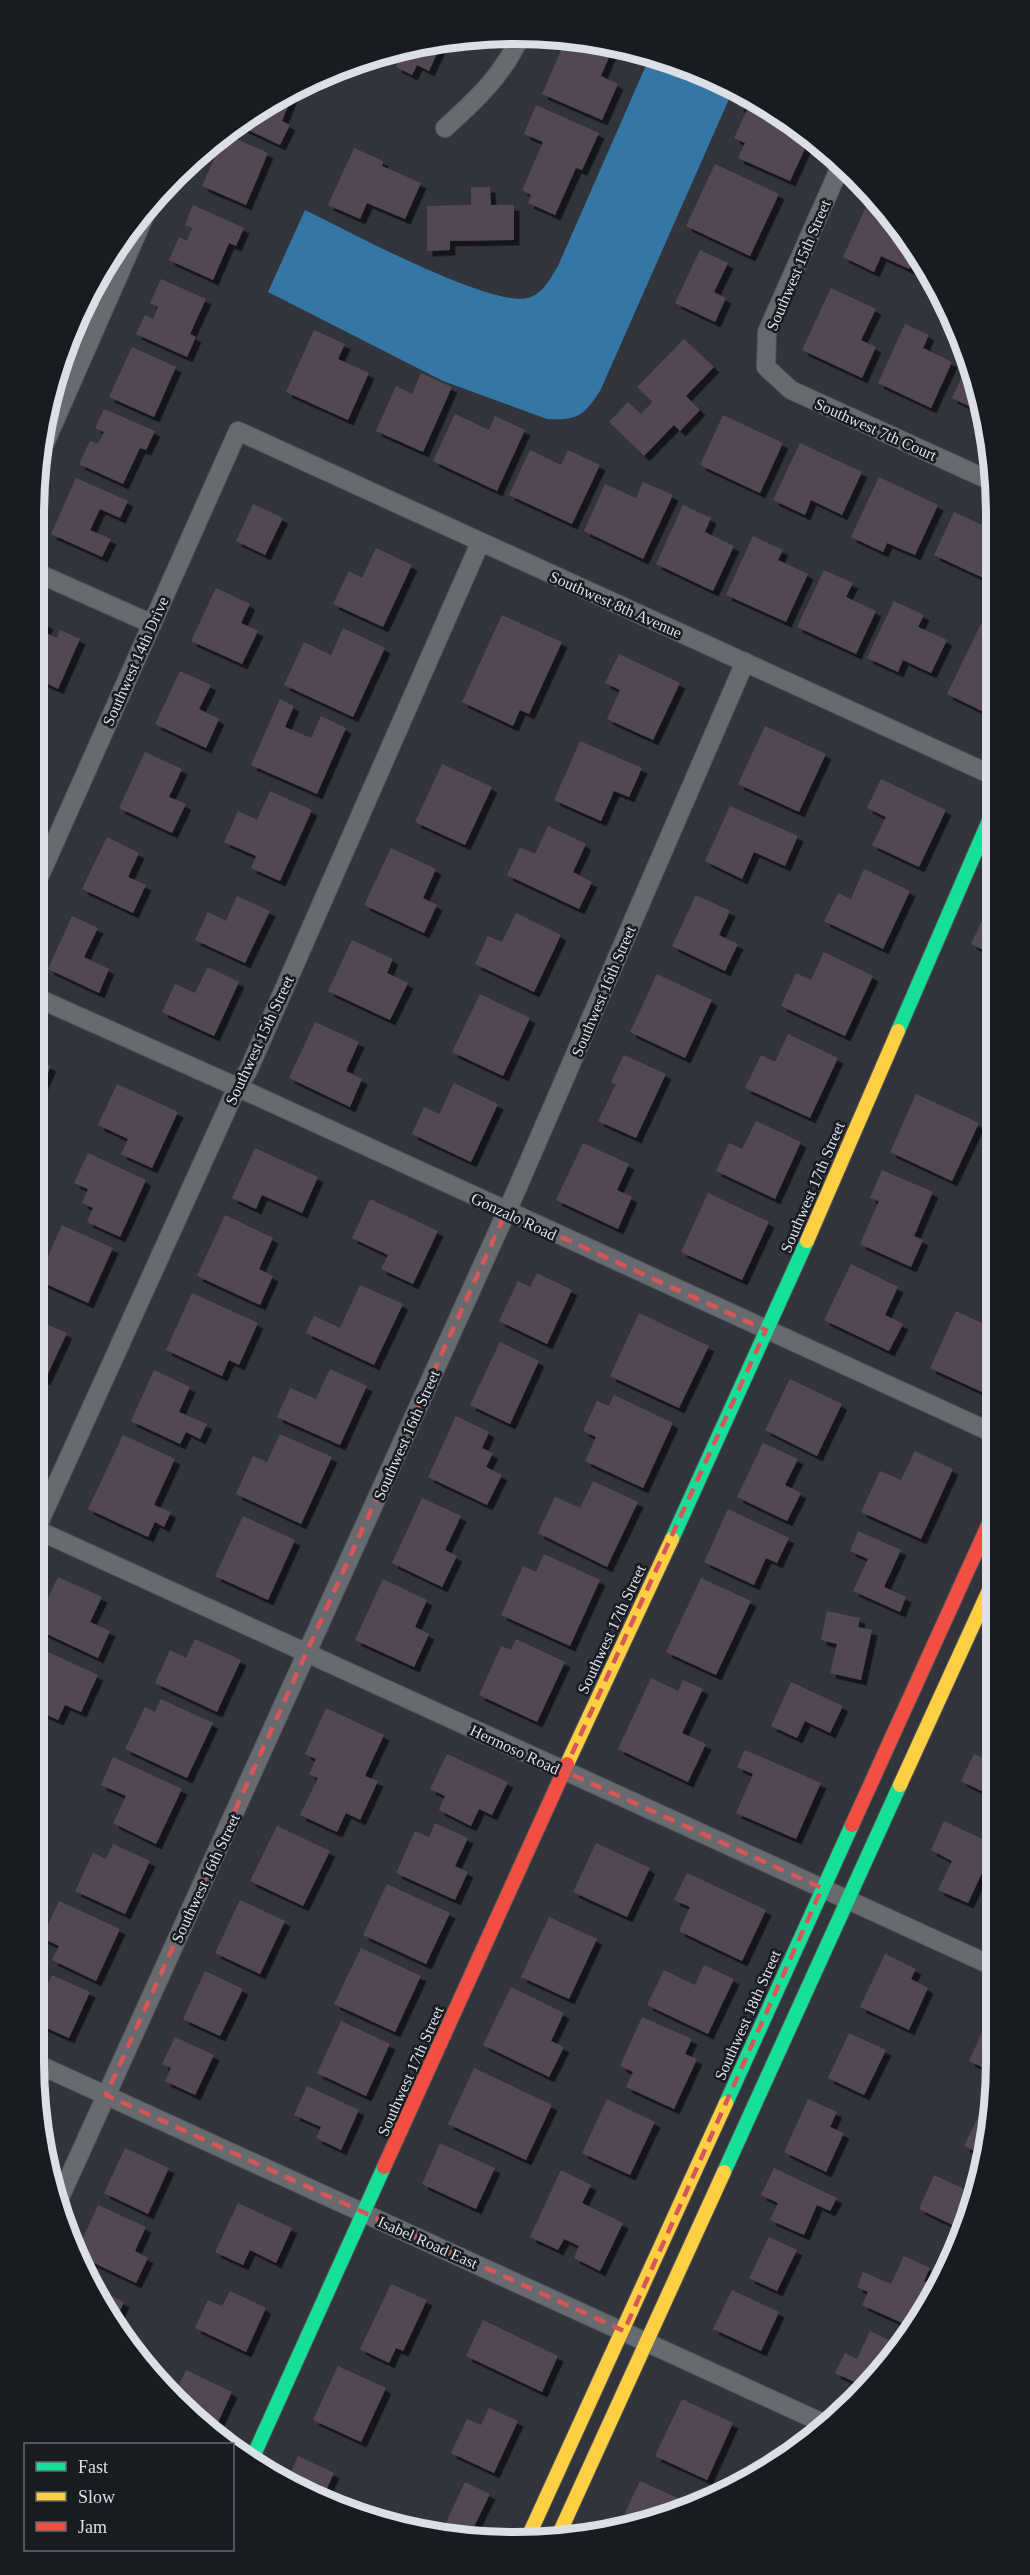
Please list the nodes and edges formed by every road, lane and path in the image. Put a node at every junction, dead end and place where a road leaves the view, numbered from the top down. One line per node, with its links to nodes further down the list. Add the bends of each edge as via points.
1 (518, 44): 2 (street, via 489,87)
2 (445, 128)
3 (838, 172): 5 (street, Southwest 15th Street, via 766,333)
4 (137, 234): 6 (street)
5 (766, 367): 8 (street, Southwest 7th Court, via 791,390)
6 (53, 426)
7 (238, 432): 9 (street, Southwest 8th Avenue); 11 (street, Southwest 14th Drive)
8 (984, 478)
9 (480, 543): 12 (street, Southwest 8th Avenue); 19 (street, Southwest 15th Street, via 248,1071)
10 (44, 576): 11 (street)
11 (152, 624): 16 (street, Southwest 14th Drive)
12 (745, 662): 13 (street, Southwest 8th Avenue); 20 (street, Southwest 16th Street)
13 (986, 772)
14 (986, 828): 21 (main road, Southwest 17th Street)
15 (44, 844): 16 (street)
16 (52, 848): 17 (street, Southwest 14th Drive)
17 (44, 866)
18 (44, 1001): 19 (street, Gonzalo Road)
19 (237, 1087): 20 (street, Gonzalo Road); 23 (street, Southwest 15th Street)
20 (506, 1212): 21 (street, Gonzalo Road); 27 (street, Southwest 16th Street)
21 (766, 1330): 22 (street, Gonzalo Road); 28 (main road, Southwest 17th Street)
22 (986, 1430)
23 (44, 1509)
24 (986, 1530): 29 (main road, Southwest 18th Street)
25 (44, 1535): 27 (street, Hermoso Road)
26 (986, 1597): 30 (main road)
27 (308, 1654): 28 (street, Hermoso Road); 33 (street, Southwest 16th Street)
28 (564, 1771): 29 (street, Hermoso Road); 35 (main road, Southwest 17th Street)
29 (822, 1888): 30 (street, Hermoso Road); 36 (main road, Southwest 18th Street)
30 (848, 1899): 31 (street, Hermoso Road); 37 (main road)
31 (986, 1963)
32 (44, 2067): 33 (street, Isabel Road East)
33 (106, 2096): 34 (street, Southwest 16th Street); 35 (street, Isabel Road East)
34 (63, 2191)
35 (364, 2213): 36 (street, Isabel Road East); 39 (main road, Southwest 17th Street)
36 (624, 2331): 37 (street, Isabel Road East); 41 (main road, Southwest 18th Street)
37 (647, 2342): 38 (street, Isabel Road East); 40 (main road)
38 (818, 2420)
39 (255, 2453)
40 (562, 2528)
41 (531, 2531)

